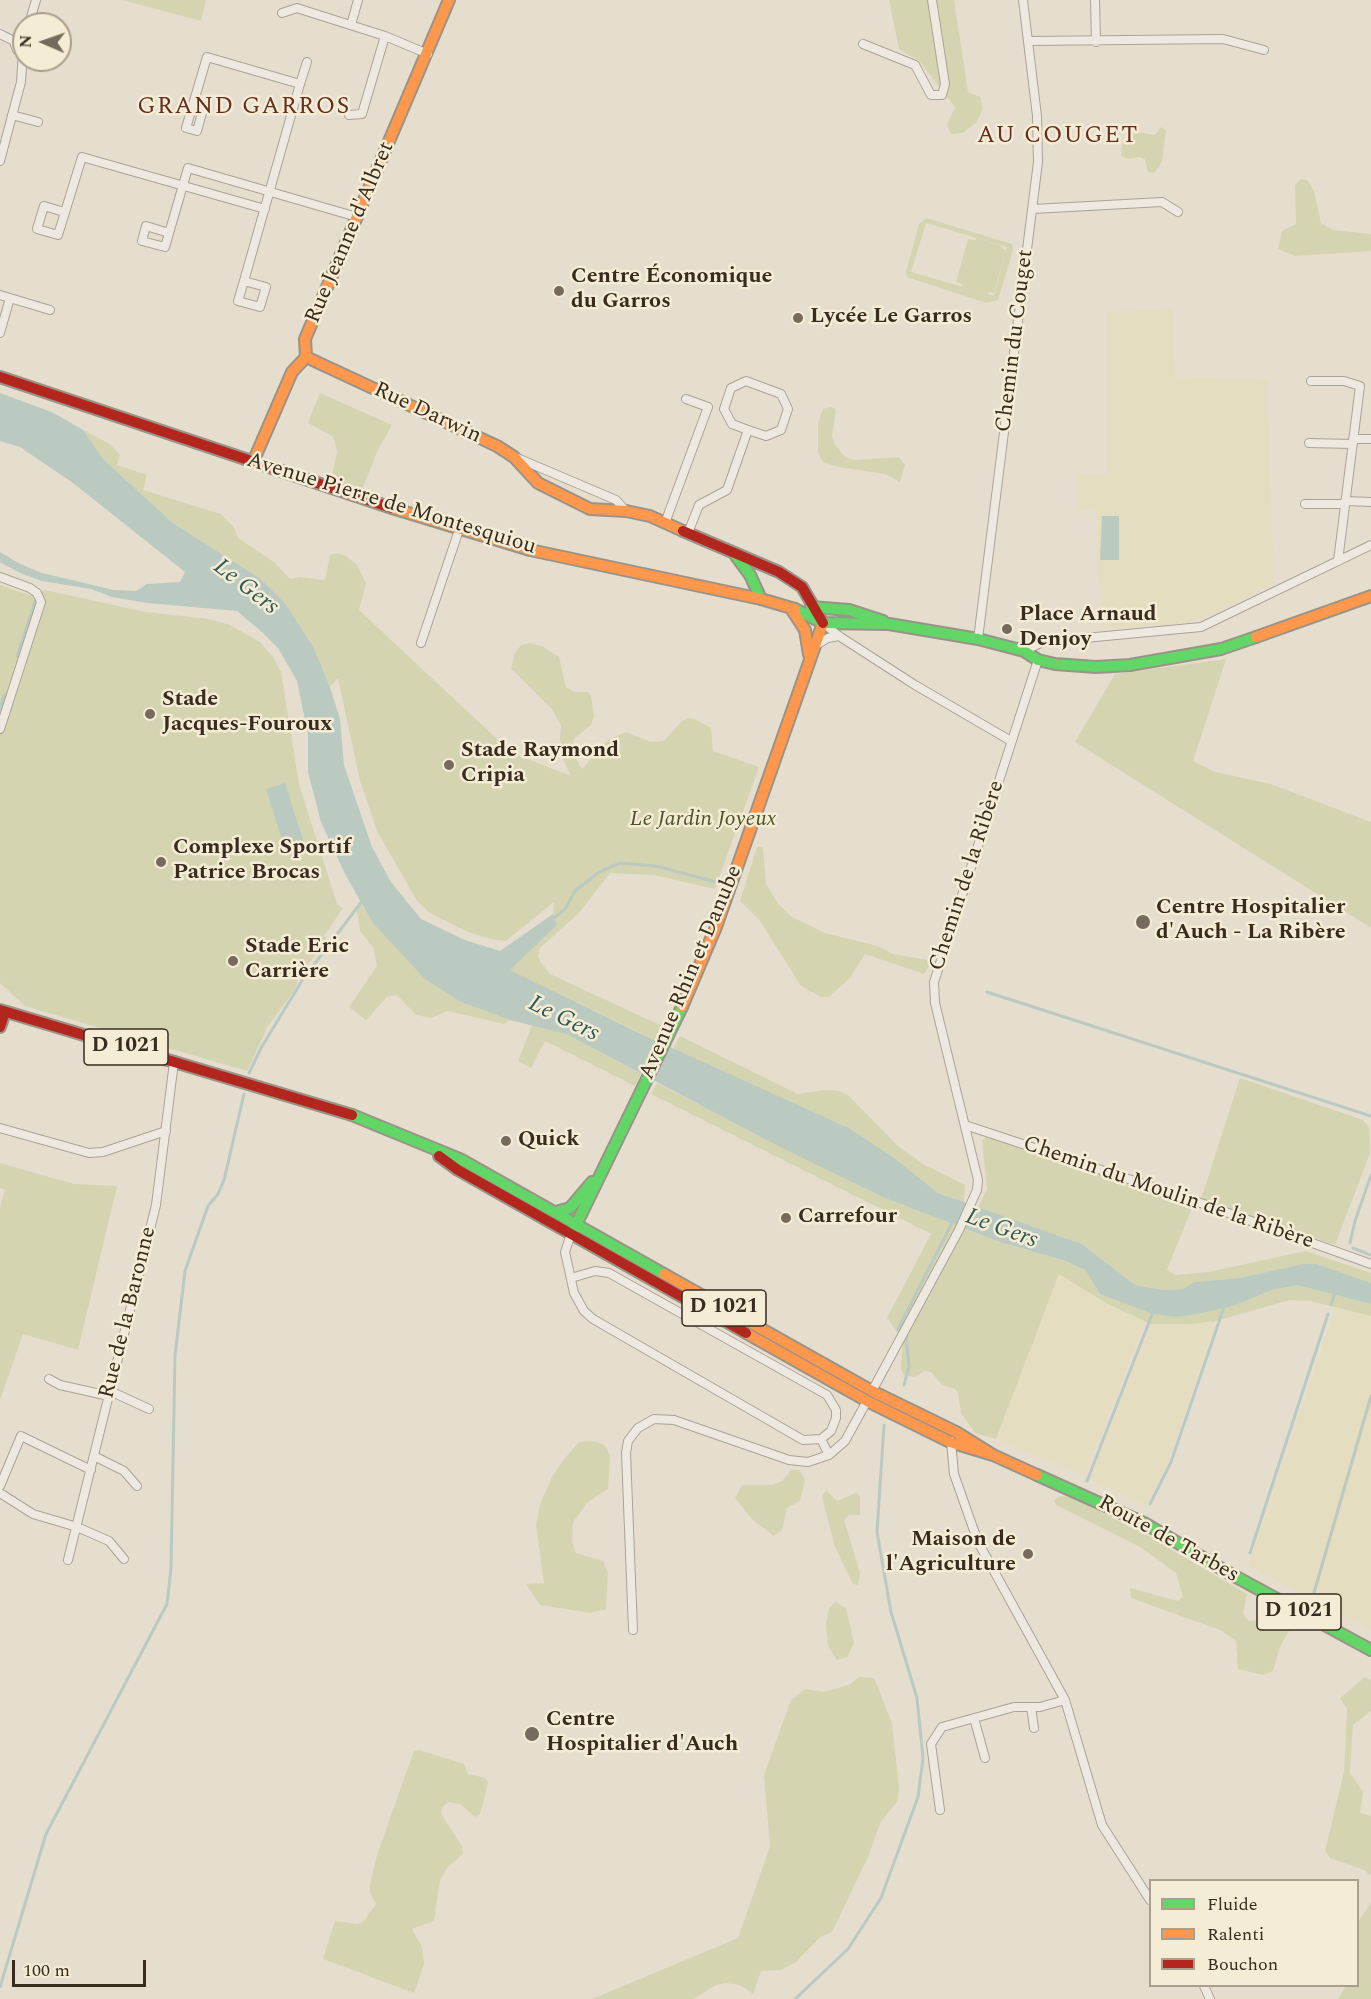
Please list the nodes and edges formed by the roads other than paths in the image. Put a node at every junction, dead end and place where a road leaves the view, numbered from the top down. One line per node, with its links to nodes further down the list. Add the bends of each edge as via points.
1 (358, 0): 7 (street)
2 (449, 0): 13 (street, Rue Jeanne d'Albret)
3 (932, 0): 11 (street, via 945,84 942,95 931,94 915,65)
4 (1023, 0): 9 (street, Chemin du Couget)
5 (1095, 0): 10 (street)
6 (282, 13): 7 (street, via 297,8)
7 (351, 25): 8 (street)
8 (385, 36): 13 (street); 19 (street, via 362,114)
9 (1030, 42): 10 (street); 25 (street, Chemin du Couget, via 1039,142)
10 (1096, 42): 12 (street, via 1223,39)
11 (863, 44)
12 (1264, 50)
13 (428, 54): 28 (street, Rue Jeanne d'Albret)
14 (307, 62): 16 (street)
15 (22, 72): 18 (street)
16 (300, 84): 17 (street, via 207,57); 23 (street)
17 (194, 103)
18 (12, 115): 20 (street); 21 (street)
19 (349, 115)
20 (38, 122)
21 (0, 161)
22 (183, 185): 23 (street, via 188,168); 24 (street); 26 (street, via 82,157); 29 (street)
23 (270, 191): 24 (street); 28 (street)
24 (265, 208): 30 (street)
25 (1033, 209): 27 (street, via 1162,202); 63 (street, Chemin du Couget)
26 (64, 212)
27 (1178, 212)
28 (357, 217): 35 (street, Rue Jeanne d'Albret, via 305,339)
29 (169, 233)
30 (244, 281)
31 (0, 296): 32 (street)
32 (10, 298): 33 (street); 34 (street)
33 (50, 310)
34 (0, 333)
35 (306, 357): 43 (street, Rue Darwin); 44 (street, Rue Jeanne d'Albret, via 292,372)
36 (0, 378): 44 (street, Avenue Pierre de Montesquiou)
37 (1311, 381): 41 (street, via 1344,381 1360,386)
38 (686, 399): 49 (street, via 708,407)
39 (748, 430): 39 (street, via 766,436 781,430 788,409 781,394 746,381 731,388 724,409 732,424); 51 (street, via 727,490 699,505)
40 (1371, 439): 41 (street)
41 (1353, 442): 42 (street); 46 (street)
42 (1308, 443)
43 (514, 457): 48 (street, via 616,500); 48 (street, Rue Darwin, via 538,483 599,512)
44 (253, 462): 50 (street, Avenue Pierre de Montesquiou)
45 (1371, 502): 46 (street)
46 (1345, 503): 47 (street); 54 (street)
47 (1305, 504)
48 (626, 511): 49 (street)
49 (665, 523): 51 (street)
50 (459, 530): 57 (street, Avenue Pierre de Montesquiou, via 530,550); 64 (street)
51 (688, 533): 53 (street)
52 (1371, 545): 54 (street)
53 (734, 553): 57 (street); 59 (street, via 790,578 802,587)
54 (1338, 561): 65 (street, via 1201,627 1043,642)
55 (0, 577): 68 (street, via 30,588 41,602)
56 (1371, 596): 67 (street, via 1221,649 1153,662 1073,667)
57 (761, 599): 58 (street, Avenue Pierre de Montesquiou)
58 (790, 607): 59 (street, Avenue Pierre de Montesquiou); 60 (street, Avenue Pierre de Montesquiou); 66 (street, via 805,630)
59 (815, 607): 60 (street); 61 (street, via 849,610)
60 (819, 621): 61 (street); 62 (street, Avenue Pierre de Montesquiou); 66 (street, Avenue Rhin et Danube)
61 (889, 624): 63 (street)
62 (839, 636): 66 (street, via 822,640); 69 (street, Avenue Pierre de Montesquiou)
63 (978, 639): 65 (street)
64 (421, 643)
65 (1024, 651): 67 (street)
66 (811, 654): 77 (street, Avenue Rhin et Danube, via 734,879 672,1029)
67 (1038, 660): 69 (street, Chemin de la Ribère)
68 (1, 726)
69 (1011, 741): 73 (street, Chemin de la Ribère, via 934,982 935,1004)
70 (2, 1011): 71 (street); 72 (street, D 1021)
71 (0, 1027)
72 (174, 1062): 75 (street, Rue de la Baronne); 76 (street, D 1021, via 340,1110)
73 (965, 1125): 80 (street, Chemin du Moulin de la Ribère); 84 (street, Chemin de la Ribère, via 978,1180 973,1201)
74 (0, 1128): 75 (street, via 89,1153)
75 (166, 1131): 83 (street, Rue de la Baronne, via 156,1205)
76 (426, 1146): 78 (street, D 1021, via 462,1160); 79 (street, D 1021, via 458,1170)
77 (609, 1158): 78 (street, Avenue Rhin et Danube, via 579,1199 570,1208); 79 (street, Avenue Rhin et Danube)
78 (556, 1212): 79 (street, D 1021)
79 (574, 1229): 81 (street, via 565,1252); 84 (street, D 1021)
80 (1371, 1264)
81 (571, 1278): 87 (street, via 578,1303 593,1319 803,1440); 87 (street, via 595,1271 609,1273 827,1395 836,1418 831,1431)
82 (49, 1379): 83 (street, via 60,1385)
83 (110, 1393): 85 (street); 91 (street, Rue de la Baronne)
84 (869, 1396): 86 (street, D 1021); 88 (street, D 1021); 89 (street, Chemin de la Ribère, via 845,1440)
85 (149, 1409)
86 (956, 1432): 88 (street); 90 (street, Route de Tarbes / D 1021)
87 (821, 1439): 89 (street)
88 (950, 1442): 90 (street, Route de Tarbes / D 1021); 101 (street, via 954,1474 978,1542)
89 (829, 1455): 99 (street, via 808,1462 789,1460 663,1418 638,1428 626,1453)
90 (993, 1455): 100 (street, Route de Tarbes / D 1021, via 1146,1524)
91 (94, 1456): 92 (street, Rue de la Baronne); 94 (street, via 124,1472)
92 (91, 1470): 93 (street, via 21,1436); 96 (street, Rue de la Baronne)
93 (0, 1486)
94 (137, 1486)
95 (0, 1493): 96 (street, via 33,1514)
96 (77, 1527): 97 (street, via 109,1541); 98 (street, Rue de la Baronne)
97 (124, 1559)
98 (68, 1560)
99 (633, 1630)
100 (1371, 1650)
101 (1065, 1700): 102 (street); 107 (street, via 1102,1825)
102 (1031, 1707): 103 (street, via 1014,1707); 104 (street)
103 (974, 1718): 105 (street); 106 (street, via 942,1727 934,1737 931,1752)
104 (1034, 1728)
105 (985, 1758)
106 (940, 1810)
107 (1149, 1898)

